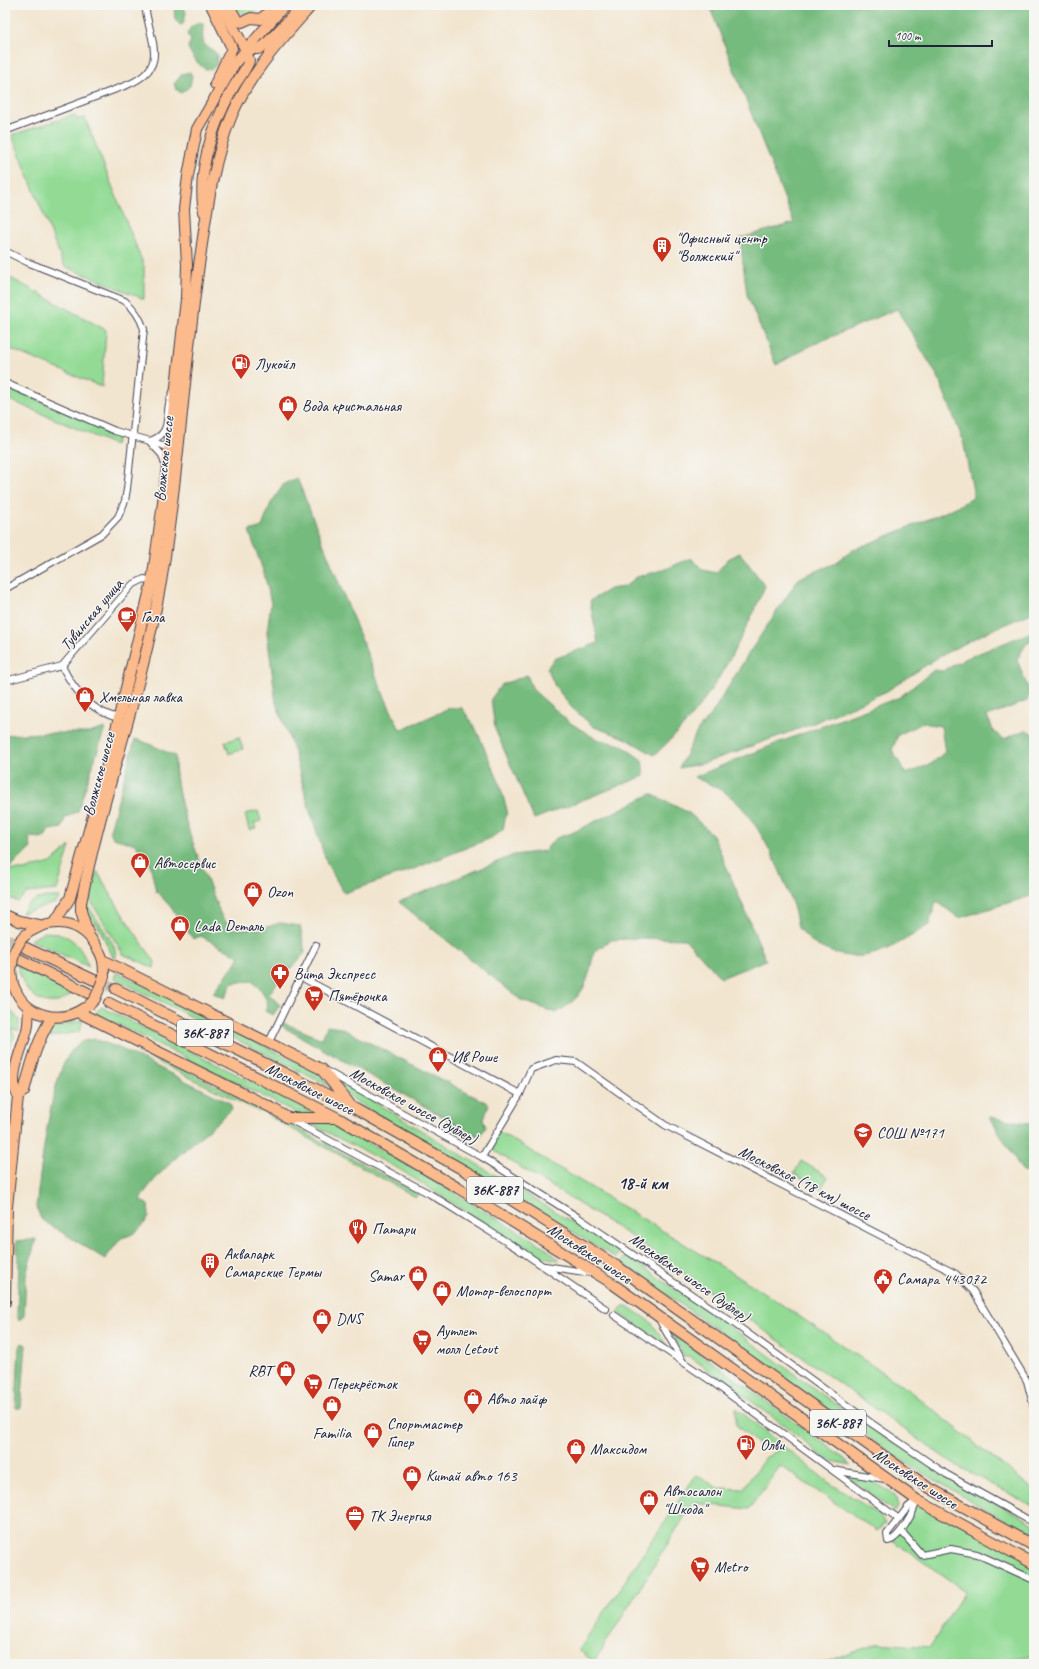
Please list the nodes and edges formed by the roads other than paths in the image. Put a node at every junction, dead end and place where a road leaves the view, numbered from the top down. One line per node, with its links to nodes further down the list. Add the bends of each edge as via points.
1 (145, 5): 12 (street, via 155,57 145,76)
2 (211, 5): 11 (main road, via 232,48 203,110)
3 (215, 5): 10 (main road)
4 (221, 5): 10 (main road)
5 (228, 5): 6 (main road, via 233,15 242,22 251,18 261,18)
6 (277, 5)
7 (285, 5): 10 (main road, Волжское шоссе)
8 (302, 5): 10 (main road, via 264,46 258,49)
9 (312, 5): 13 (main road, Волжское шоссе, via 268,57 243,93 223,139)
10 (243, 48): 11 (main road, Волжское шоссе); 13 (main road, via 250,61 221,110 207,152 202,190)
11 (197, 129): 16 (main road, Волжское шоссе, via 185,192 186,286)
12 (5, 131)
13 (205, 220): 17 (main road, Волжское шоссе)
14 (5, 251): 18 (street, via 125,302 133,307 140,317 144,329)
15 (5, 383): 18 (street)
16 (175, 389): 17 (main road, Волжское шоссе); 19 (street, via 169,400 164,431 156,439)
17 (176, 432): 20 (main road, Волжское шоссе); 22 (main road, Волжское шоссе)
18 (133, 437): 19 (street); 24 (street, via 125,502 111,526 102,534)
19 (148, 441): 20 (street); 21 (street, via 162,455)
20 (169, 449): 21 (main road, Волжское шоссе); 22 (street, via 174,457)
21 (166, 475): 23 (main road, Волжское шоссе)
22 (174, 491): 31 (main road, Волжское шоссе, via 153,619 81,900 81,911)
23 (152, 581): 25 (street, Тувинская улица, via 144,579 132,585); 27 (main road, Волжское шоссе)
24 (5, 589)
25 (62, 666): 26 (street, Тувинская улица); 27 (street, via 91,706)
26 (5, 681)
27 (118, 718): 29 (main road, Волжское шоссе, via 70,898)
28 (5, 915): 30 (main road)
29 (55, 922): 30 (main road); 31 (main road, via 74,926)
30 (40, 925): 32 (main road)
31 (89, 936): 35 (main road, Волжское шоссе)
32 (23, 942): 37 (main road); 39 (main road, bridge, via 14,952 11,971)
33 (316, 945): 36 (street)
34 (19, 959): 41 (main road)
35 (103, 960): 37 (main road); 46 (main road)
36 (301, 977): 46 (street); 48 (street)
37 (99, 978): 44 (main road, bridge, via 95,999)
38 (5, 982): 39 (main road)
39 (14, 988): 43 (main road)
40 (116, 990): 50 (main road, Московское шоссе / 36К-887)
41 (88, 993)
42 (109, 1003): 52 (main road, Московское шоссе / 36К-887)
43 (29, 1008): 45 (main road); 49 (main road, via 27,1028 15,1072 14,1089)
44 (78, 1012): 45 (main road); 51 (main road)
45 (52, 1017): 49 (main road, via 38,1044 24,1092)
46 (269, 1042): 47 (main road)
47 (321, 1069): 50 (main road); 53 (street, Московское шоссе (дублер))
48 (520, 1094): 53 (street, Московское (18 км) шоссе); 64 (street, Московское (18 км) шоссе, via 531,1069 556,1060 576,1062 665,1124 956,1274 973,1291 1027,1381)
49 (18, 1096): 54 (main road, via 7,1207)
50 (352, 1106): 57 (main road, Московское шоссе / 36К-887, via 467,1172)
51 (288, 1118): 52 (main road); 55 (street, via 430,1194)
52 (338, 1118): 56 (main road, Московское шоссе / 36К-887)
53 (482, 1157): 70 (street, Московское шоссе (дублер), via 642,1260 946,1474)
54 (5, 1257): 59 (main road)
55 (543, 1266): 56 (street); 60 (street)
56 (597, 1274): 58 (main road, Московское шоссе / 36К-887)
57 (634, 1278): 58 (main road); 67 (main road, Московское шоссе / 36К-887)
58 (623, 1292): 61 (main road, Московское шоссе / 36К-887)
59 (5, 1302)
60 (606, 1309)
61 (656, 1314): 63 (street); 66 (main road, Московское шоссе / 36К-887)
62 (614, 1315): 63 (street)
63 (683, 1362): 65 (street)
64 (1034, 1408)
65 (832, 1470): 66 (street); 69 (street)
66 (888, 1480): 68 (main road, Московское шоссе / 36К-887)
67 (926, 1486): 68 (main road); 72 (main road, Московское шоссе / 36К-887)
68 (917, 1500): 69 (street); 71 (street); 73 (main road, Московское шоссе / 36К-887)
69 (899, 1519): 71 (street, via 887,1534 888,1541)
70 (1034, 1522)
71 (901, 1531): 74 (street, via 922,1555 951,1549 977,1554)
72 (1034, 1546)
73 (1034, 1564)
74 (1034, 1580)

